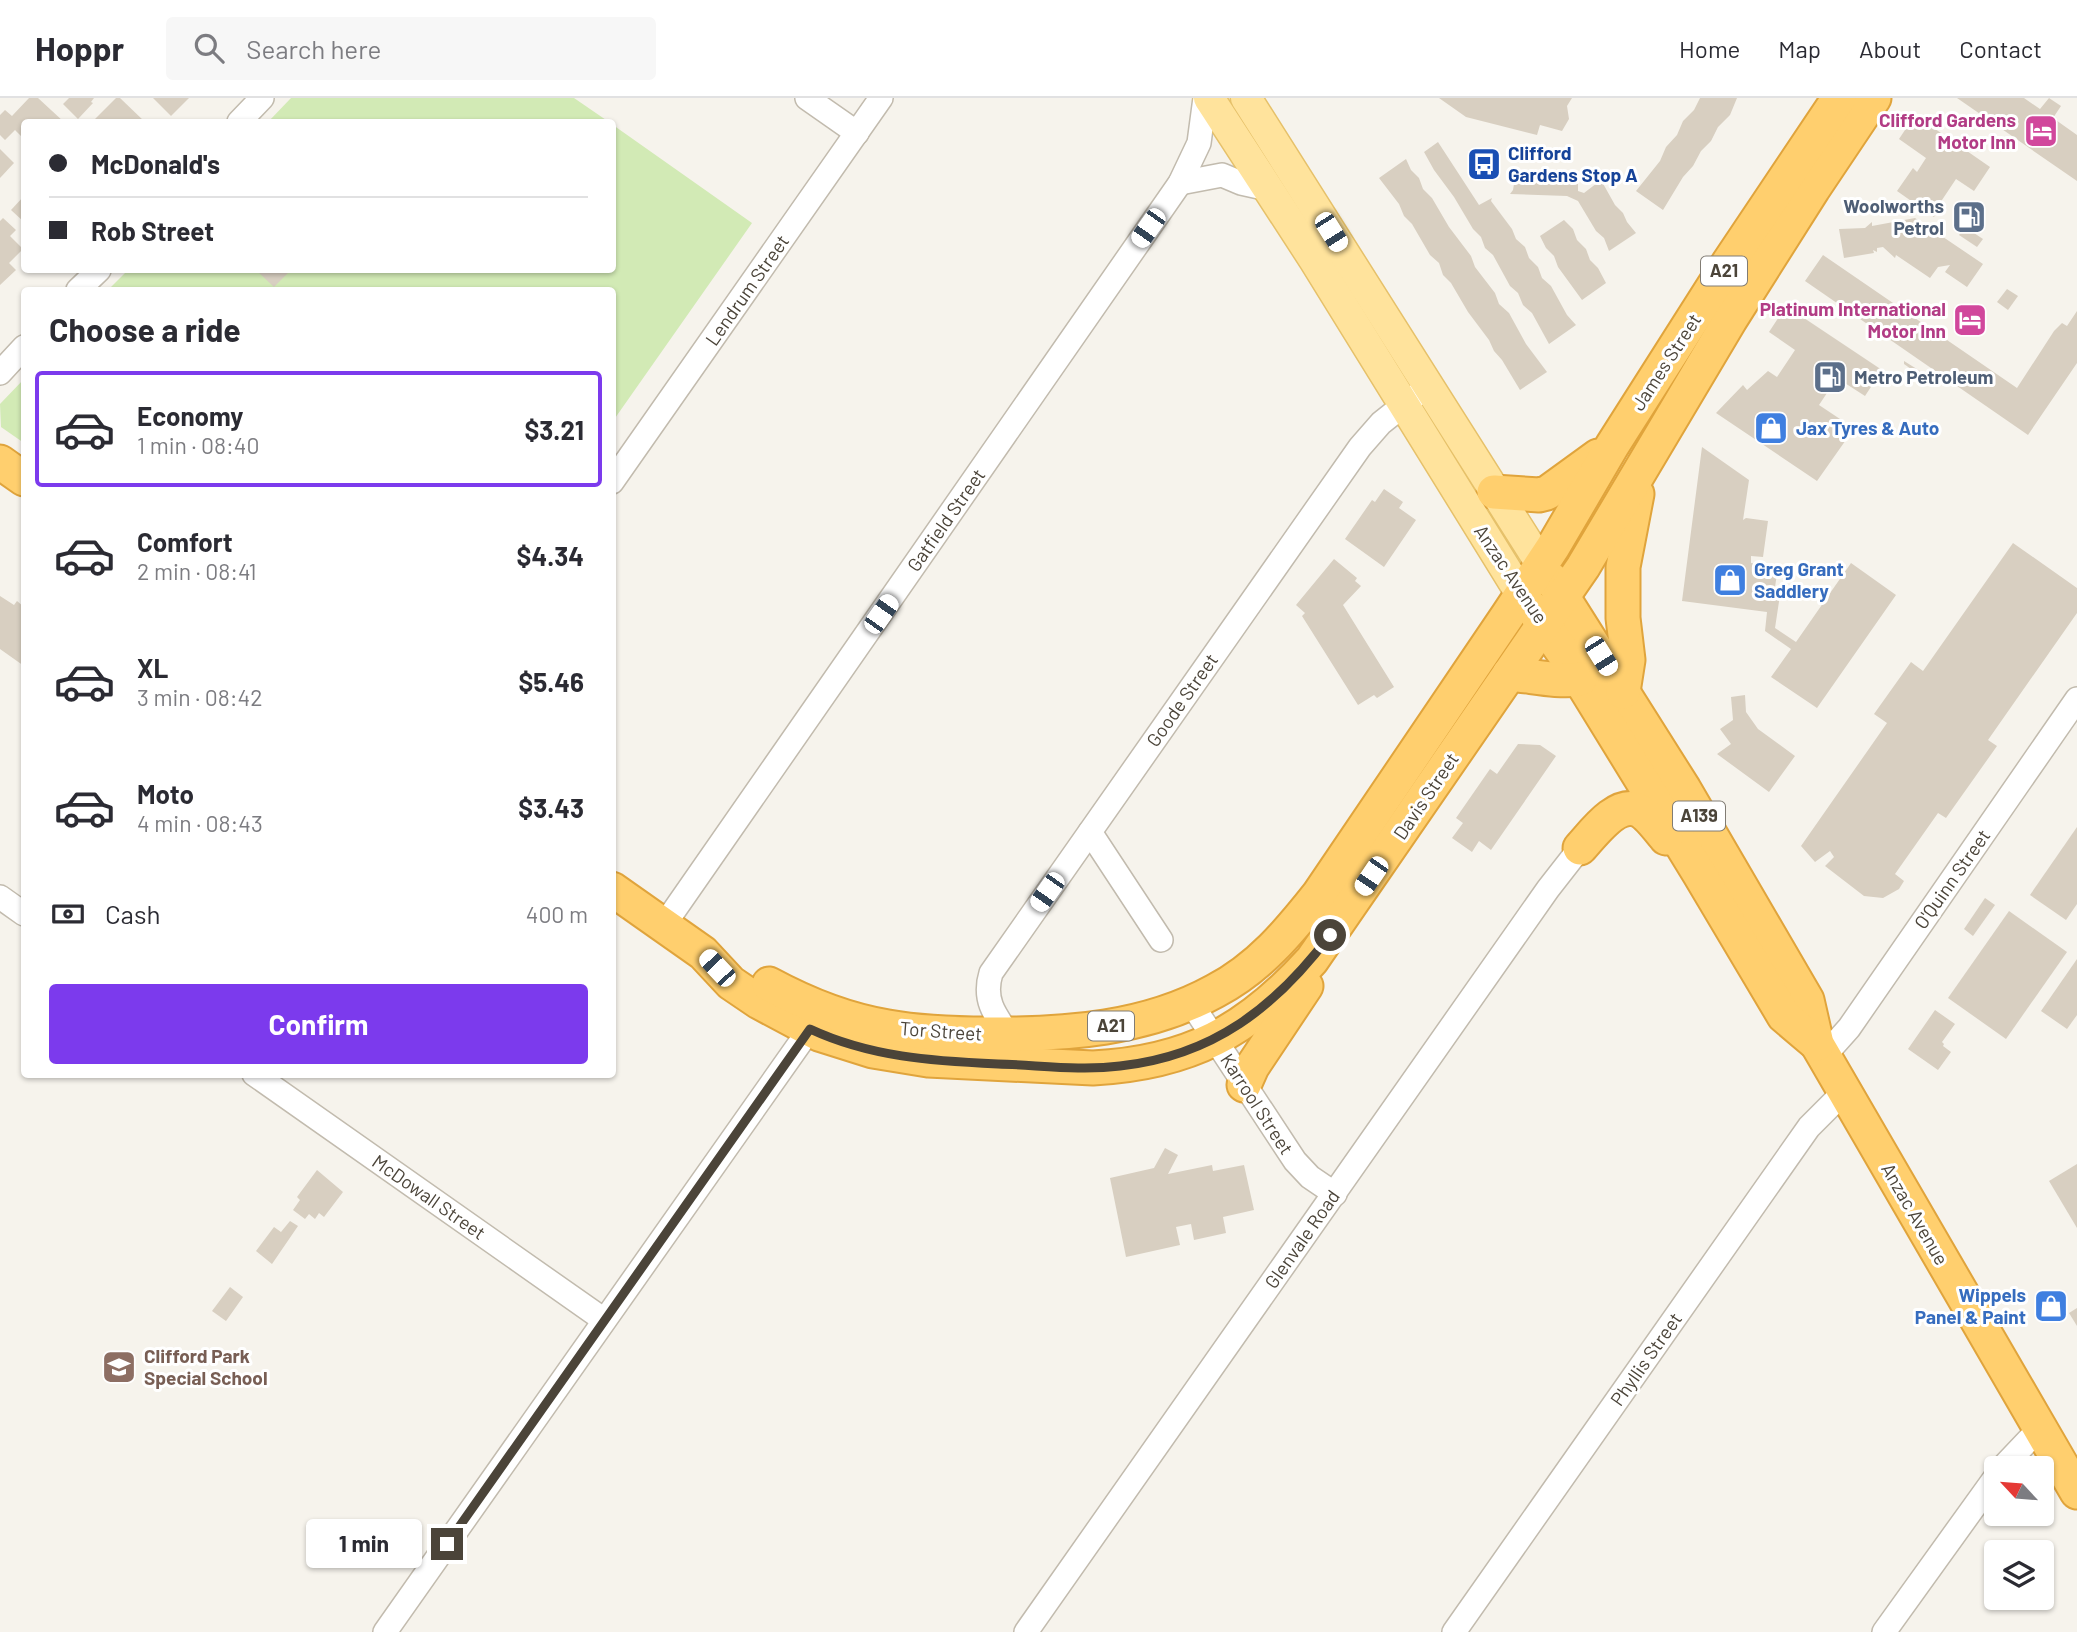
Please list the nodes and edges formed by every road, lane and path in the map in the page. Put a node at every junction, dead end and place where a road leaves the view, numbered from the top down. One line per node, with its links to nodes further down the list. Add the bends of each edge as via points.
1 (262, 98): 8 (street)
2 (807, 98): 9 (street)
3 (881, 98): 9 (street, Lendrum Street)
4 (1207, 98): 10 (street, Gatfield Street, via 1199,143); 11 (main road, Anzac Avenue)
5 (1246, 98): 16 (main road, Anzac Avenue)
6 (1839, 98): 18 (highway, James Street / A21)
7 (1874, 98): 19 (highway, James Street / A21, via 1730,320)
8 (242, 119)
9 (857, 133): 20 (street, Lendrum Street)
10 (1180, 183): 11 (street, via 1222,175); 36 (street, Gatfield Street)
11 (1268, 189): 17 (main road, Anzac Avenue)
12 (96, 273): 13 (street)
13 (82, 287)
14 (21, 350): 15 (street)
15 (0, 373)
16 (1429, 386): 17 (street, Goode Street); 21 (main road, Anzac Avenue)
17 (1404, 403): 23 (main road, Anzac Avenue); 30 (street, Goode Street, via 1360,447)
18 (1612, 446): 21 (highway, via 1547,493); 22 (highway, James Street / A21)
19 (1642, 471): 24 (highway, James Street / A21); 28 (highway, via 1623,566 1628,660)
20 (616, 476)
21 (1494, 492): 22 (main road, Anzac Avenue)
22 (1541, 564): 23 (highway, James Street / A21); 24 (highway, Anzac Avenue / A139)
23 (1521, 594): 25 (highway, Anzac Avenue / A139); 39 (highway, Davis Street / A21, via 1319,894 1287,934 1242,974)
24 (1563, 596): 25 (highway, Davis Street / A21); 28 (highway, Anzac Avenue / A139)
25 (1544, 623): 26 (highway, Davis Street / A21); 27 (highway, Anzac Avenue / A139)
26 (1509, 674): 27 (highway, via 1559,682); 38 (highway, Davis Street / A21)
27 (1580, 679): 32 (highway, Anzac Avenue / A139)
28 (1623, 692): 43 (highway, Anzac Avenue / A139, via 1807,1000)
29 (2077, 699): 43 (street, O'Quinn Street, via 1849,1028)
30 (1090, 832): 37 (street); 41 (street, Goode Street, via 991,973 987,985 990,1005)
31 (1580, 848): 32 (highway, via 1612,816 1627,809 1640,810); 47 (street, Glenvale Road)
32 (1699, 873): 43 (highway, Anzac Avenue / A139, via 1784,1016)
33 (616, 892): 36 (highway, Tor Street / A21)
34 (0, 897): 35 (street)
35 (21, 912)
36 (664, 925): 40 (highway, Tor Street / A21, via 704,953 792,996)
37 (1161, 940)
38 (1312, 960): 42 (highway, Davis Street / A21, via 1262,1009); 45 (highway, via 1304,990)
39 (1191, 1003): 41 (highway, Tor Street / A21, via 1123,1024); 42 (street, Karrool Street)
40 (817, 1019): 41 (highway, Tor Street / A21, via 921,1032); 42 (highway, Tor Street / A21, via 873,1051 919,1059 1093,1068 1145,1063); 48 (street)
41 (1009, 1035)
42 (1214, 1039): 45 (street, Karrool Street)
43 (1821, 1050): 46 (highway, Anzac Avenue / A139)
44 (260, 1078): 48 (street, McDowall Street)
45 (1244, 1085): 47 (street, Karrool Street, via 1294,1161)
46 (1844, 1091): 49 (highway, Anzac Avenue / A139); 55 (street, Phyllis Street, via 1809,1127)
47 (1335, 1194): 54 (street, Glenvale Road)
48 (604, 1320): 53 (street)
49 (2040, 1428): 50 (street); 51 (highway, Anzac Avenue / A139)
50 (2013, 1456)
51 (2077, 1492)
52 (1984, 1493): 56 (street)
53 (385, 1632)
54 (1026, 1632)
55 (1454, 1632)
56 (1884, 1632)

